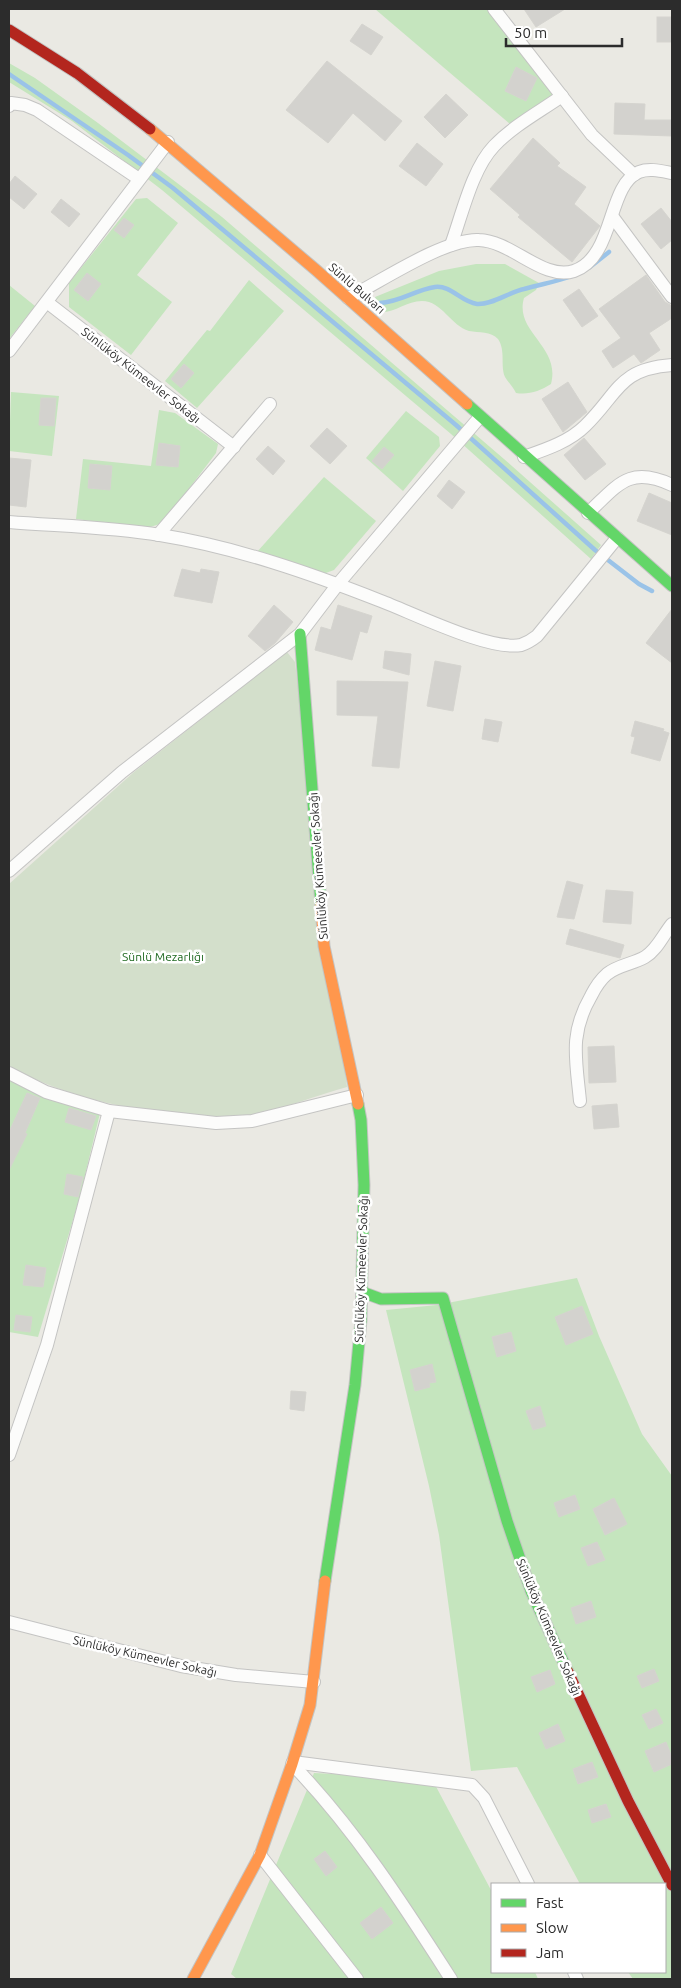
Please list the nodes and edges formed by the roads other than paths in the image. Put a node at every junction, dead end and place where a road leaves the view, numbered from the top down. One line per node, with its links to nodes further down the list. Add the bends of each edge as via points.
1 (494, 9): 3 (street)
2 (11, 31): 5 (street, Sünlü Bulvarı, via 70,68)
3 (562, 96): 7 (street, via 592,135); 10 (street, via 493,147 477,172)
4 (10, 104): 8 (street, via 36,110)
5 (168, 142): 8 (street); 12 (street, Sünlü Bulvarı)
6 (672, 173): 7 (street, via 652,170)
7 (634, 175): 9 (street, via 625,186)
8 (140, 179): 13 (street)
9 (612, 216): 10 (street, via 593,258 573,271 551,271 493,241); 11 (street)
10 (451, 245): 12 (street)
11 (672, 297)
12 (348, 298): 17 (street, Sünlü Bulvarı)
13 (48, 303): 14 (street); 18 (street, Sünlüköy Kümeevler Sokağı)
14 (9, 352)
15 (672, 365): 19 (street, via 639,371 625,380 585,426 545,450)
16 (270, 404): 18 (street)
17 (479, 418): 19 (street, Sünlü Bulvarı); 25 (street)
18 (234, 446): 23 (street)
19 (524, 457): 21 (street, Sünlü Bulvarı)
20 (672, 485): 21 (street, via 643,475 632,478 621,483)
21 (588, 513): 24 (street, Sünlü Bulvarı)
22 (9, 522): 23 (street)
23 (158, 535): 25 (street, via 225,549)
24 (617, 538): 25 (street, via 548,626 519,645 463,634); 26 (street, Sünlü Bulvarı)
25 (338, 584): 27 (street)
26 (672, 586)
27 (300, 634): 28 (street, via 122,772); 31 (street, Sünlüköy Kümeevler Sokağı, via 324,946)
28 (9, 871)
29 (672, 924): 32 (street, via 645,958 619,966 607,974 581,1013 575,1042)
30 (9, 1073): 33 (street, via 46,1092)
31 (357, 1095): 33 (street, via 241,1123 196,1122); 34 (street, Sünlüköy Kümeevler Sokağı, via 363,1143)
32 (580, 1101)
33 (109, 1111): 35 (street, via 53,1326)
34 (362, 1292): 37 (street, Sünlüköy Kümeevler Sokağı, via 355,1385 329,1551); 41 (street, Sünlüköy Kümeevler Sokağı, via 381,1298 443,1298 507,1521 531,1591 628,1801)
35 (9, 1456)
36 (9, 1622): 37 (street, Sünlüköy Kümeevler Sokağı, via 181,1666)
37 (314, 1682): 38 (street, Sünlüköy Kümeevler Sokağı)
38 (293, 1763): 39 (street, Sünlüköy Kümeevler Sokağı); 40 (street, via 472,1785 484,1798); 44 (street, via 351,1832)
39 (260, 1855): 42 (street, Sünlüköy Kümeevler Sokağı); 43 (street)
40 (527, 1883)
41 (672, 1885)
42 (193, 1979)
43 (357, 1979)
44 (451, 1979)

